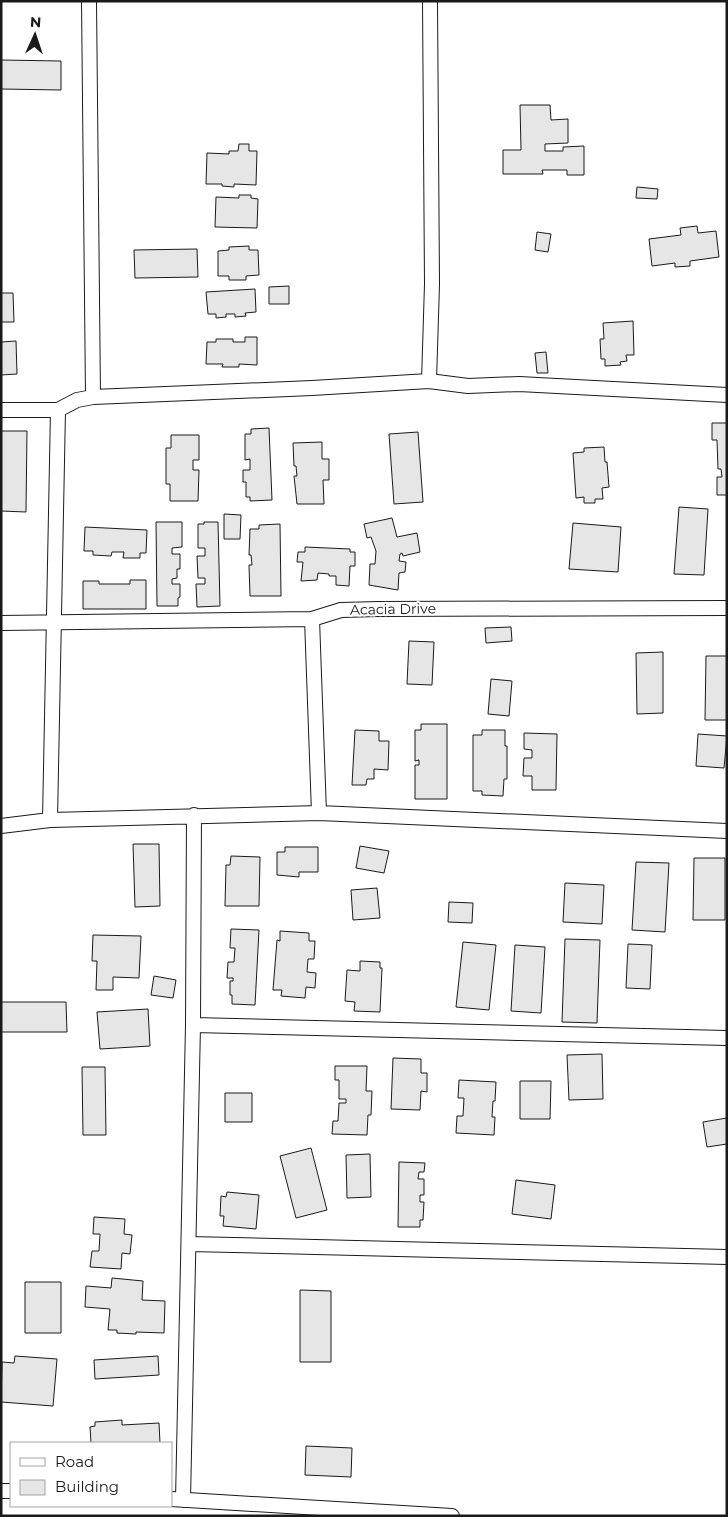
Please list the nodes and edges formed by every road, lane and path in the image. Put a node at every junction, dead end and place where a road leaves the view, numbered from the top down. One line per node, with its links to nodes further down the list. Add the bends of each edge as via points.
1 (89, 1): 5 (street)
2 (430, 1): 3 (street, via 432,284)
3 (429, 381): 4 (street, via 468,386 519,384); 5 (street)
4 (727, 395)
5 (93, 397): 7 (street, via 77,400)
6 (1, 410): 7 (street)
7 (58, 410): 11 (street)
8 (727, 608): 9 (street, Acacia Drive, via 341,610)
9 (312, 620): 11 (street, Acacia Drive); 12 (street)
10 (1, 623): 11 (street, Acacia Drive)
11 (53, 623): 14 (street)
12 (319, 813): 13 (street); 16 (street)
13 (194, 815): 14 (street); 17 (street)
14 (50, 820): 15 (street)
15 (1, 826)
16 (727, 831)
17 (193, 1025): 18 (street); 19 (street)
18 (727, 1038)
19 (189, 1244): 20 (street); 21 (street)
20 (727, 1257)
21 (177, 1499): 22 (street)
22 (396, 1514): 23 (street)
23 (452, 1516)

